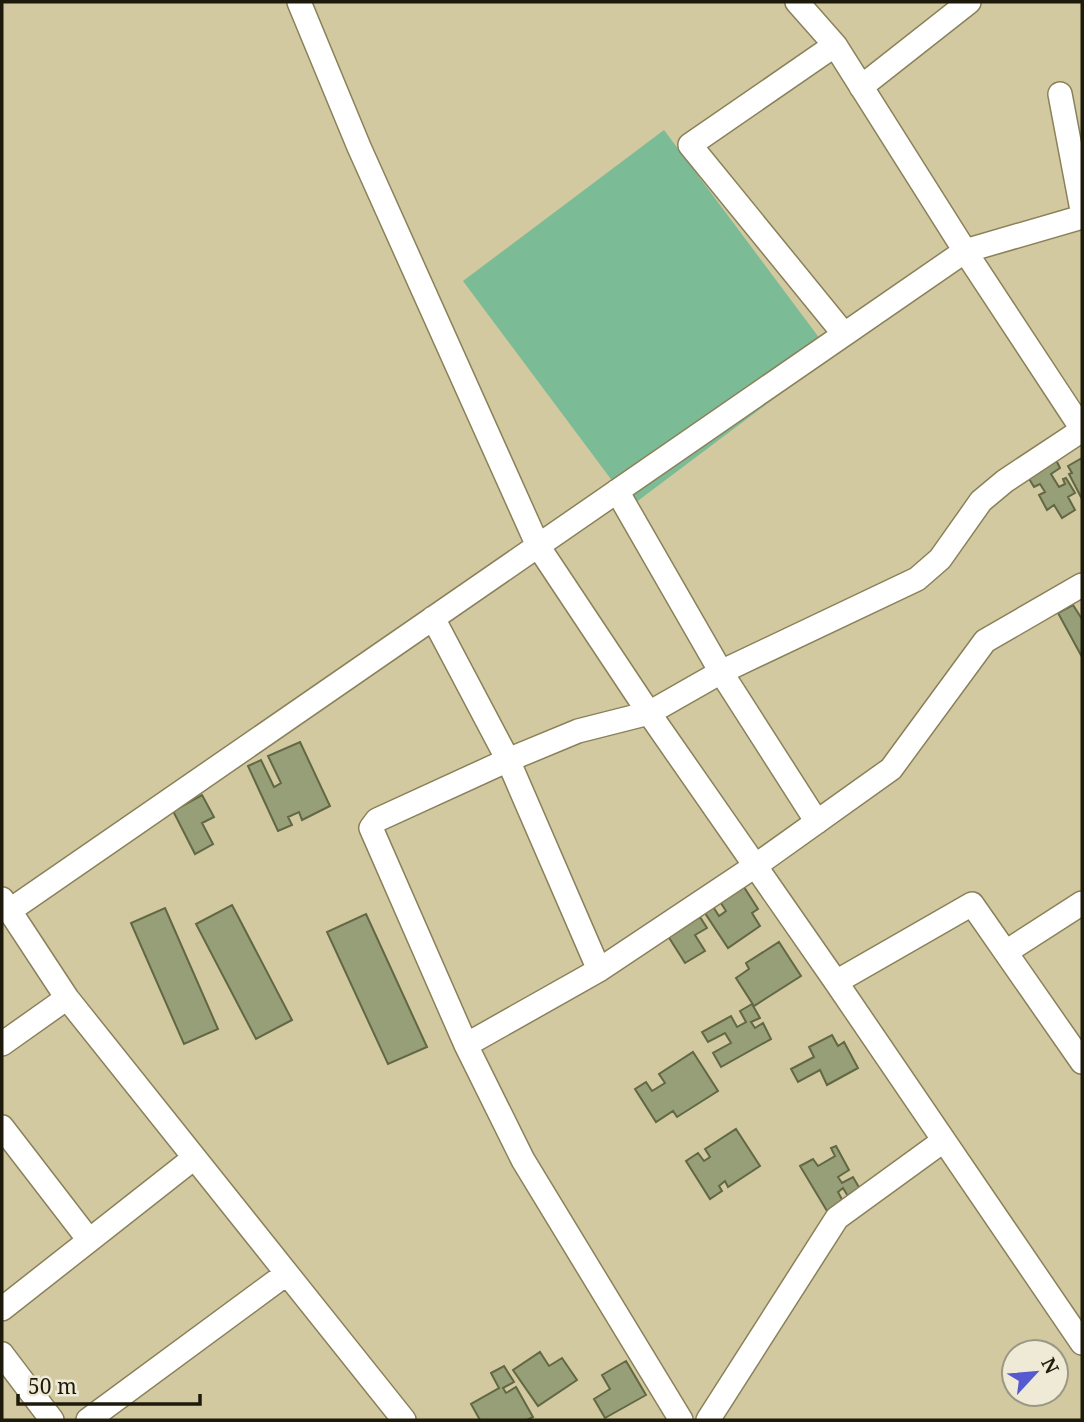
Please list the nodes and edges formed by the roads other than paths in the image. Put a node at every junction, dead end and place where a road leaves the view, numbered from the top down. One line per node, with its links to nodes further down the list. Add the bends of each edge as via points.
1 (299, 2): 13 (street)
2 (797, 2): 4 (street)
3 (969, 2): 5 (street)
4 (835, 45): 5 (street); 10 (street, via 690,145)
5 (861, 87): 9 (street)
6 (1060, 94): 7 (street)
7 (1082, 209)
8 (1082, 217): 9 (street)
9 (965, 251): 10 (street); 11 (street)
10 (844, 334): 12 (street)
11 (1082, 430): 16 (street, via 981,500 940,559 917,579)
12 (617, 491): 13 (street); 16 (street)
13 (538, 546): 15 (street); 17 (street)
14 (1082, 584): 19 (street, via 985,641 891,769)
15 (433, 618): 18 (street); 22 (street)
16 (721, 672): 17 (street); 19 (street)
17 (649, 713): 18 (street, via 578,731); 20 (street)
18 (508, 760): 24 (street); 28 (street, via 377,820 371,828)
19 (817, 822): 20 (street)
20 (755, 866): 24 (street); 25 (street)
21 (1082, 903): 23 (street)
22 (6, 905): 26 (street)
23 (1006, 952): 25 (street, via 972,904); 29 (street)
24 (599, 970): 28 (street)
25 (836, 982): 31 (street)
26 (67, 998): 27 (street); 32 (street)
27 (2, 1044)
28 (466, 1045): 41 (street, via 523,1160)
29 (1082, 1062)
30 (2, 1127): 33 (street)
31 (943, 1141): 36 (street); 42 (street, via 837,1217)
32 (194, 1158): 33 (street); 34 (street)
33 (89, 1240): 35 (street)
34 (286, 1274): 39 (street); 40 (street)
35 (2, 1309)
36 (1082, 1343)
37 (2, 1354): 38 (street)
38 (52, 1420)
39 (88, 1420)
40 (404, 1420)
41 (681, 1420)
42 (708, 1420)

